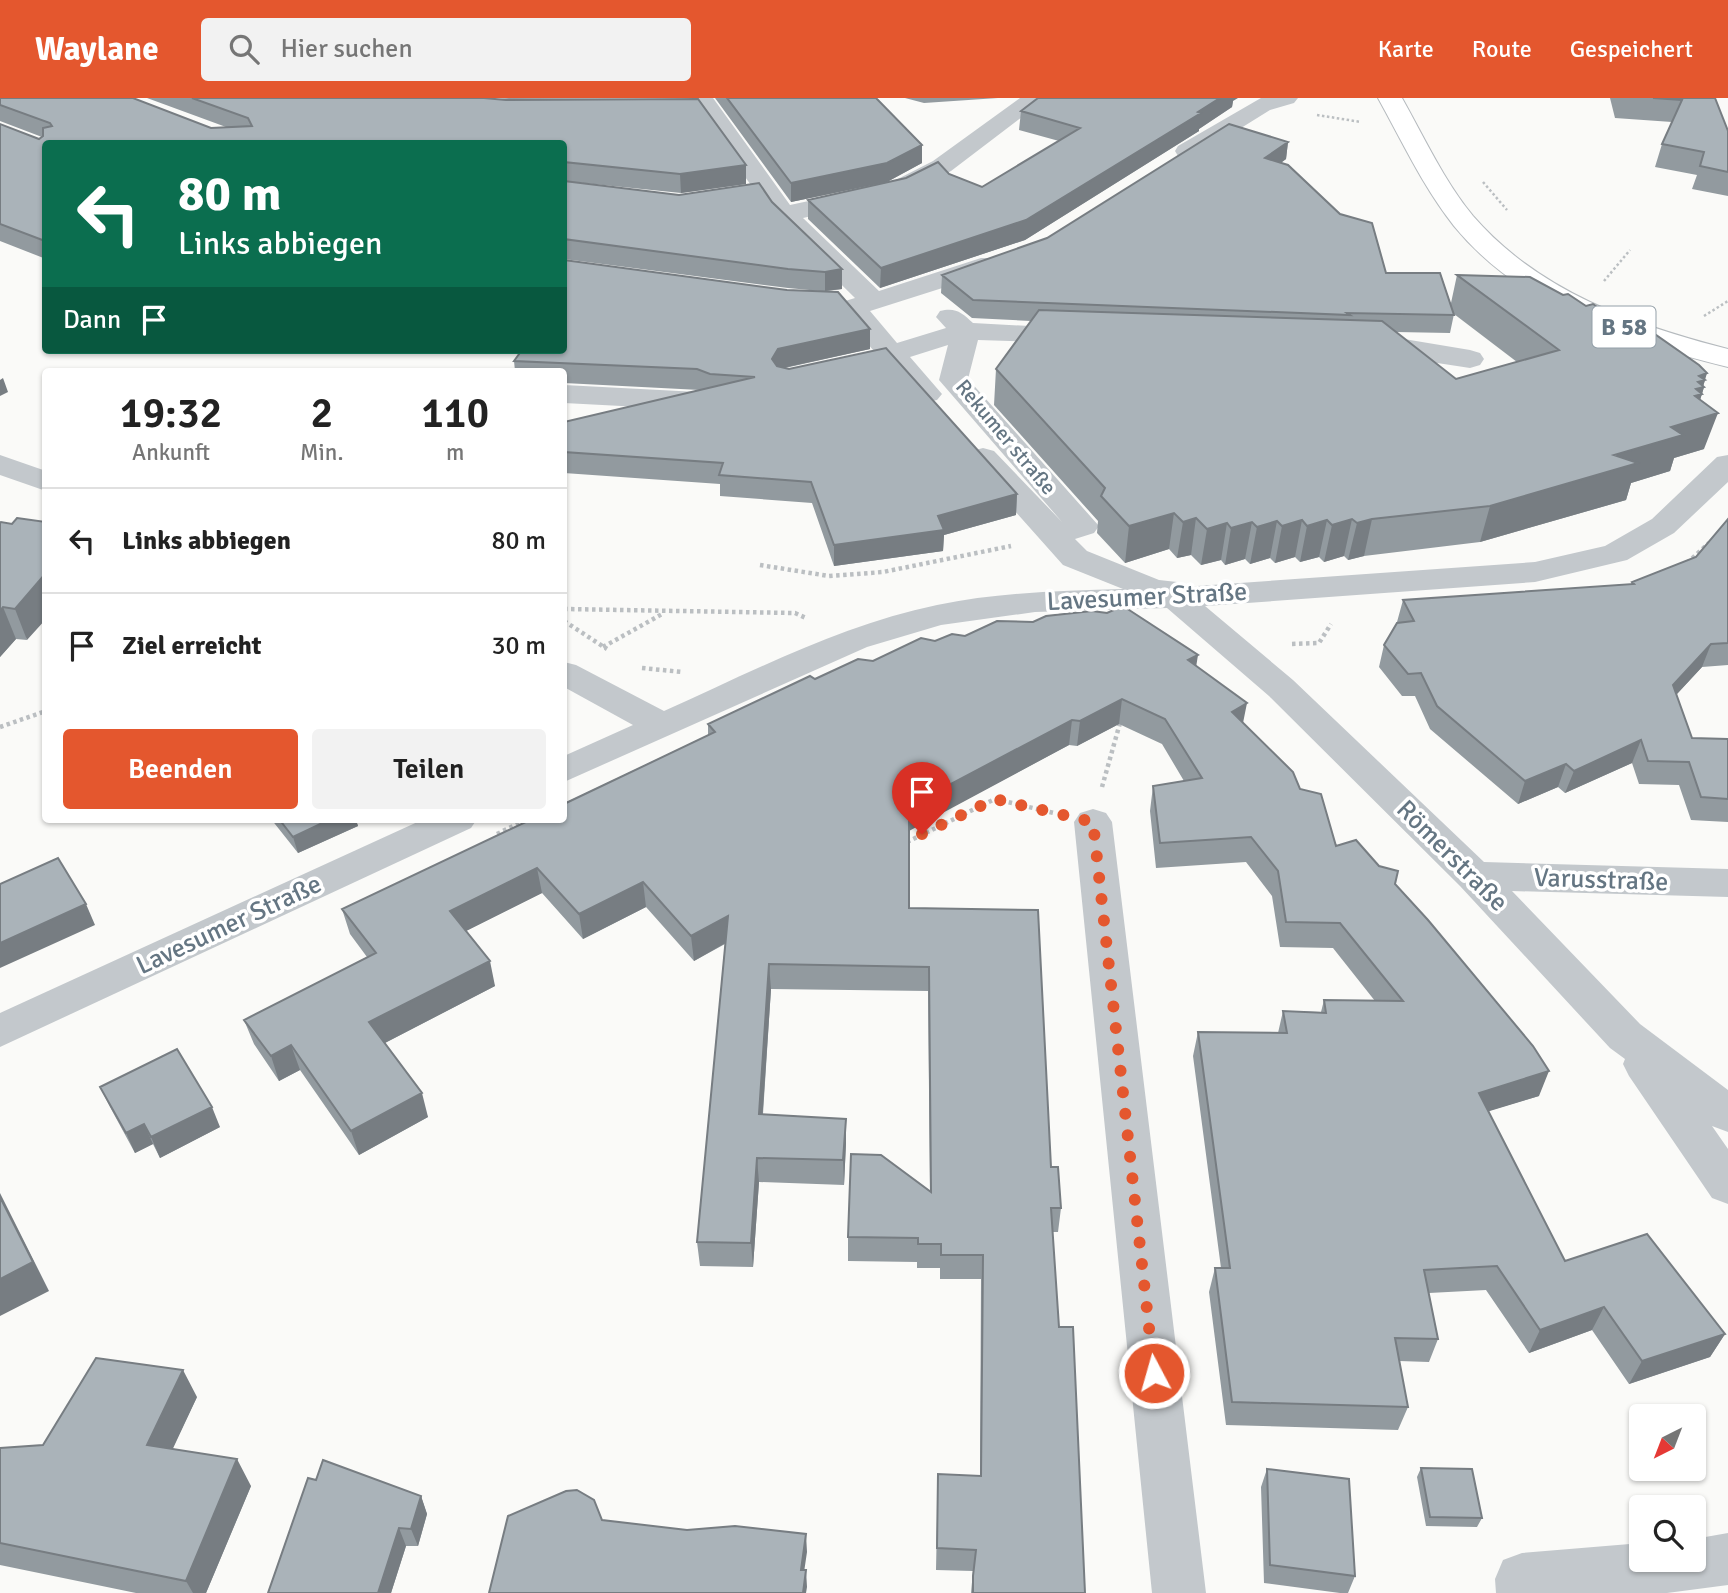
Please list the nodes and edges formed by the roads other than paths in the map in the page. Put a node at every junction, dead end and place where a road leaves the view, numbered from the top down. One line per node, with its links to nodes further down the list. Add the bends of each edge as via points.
1 (1035, 98): 7 (street)
2 (1390, 98): 17 (main road, B 58, via 1463,220 1488,247 1528,278 1609,322)
3 (1274, 101): 6 (street)
4 (695, 105): 8 (street, via 755,193)
5 (923, 148): 7 (street)
6 (1168, 164)
7 (942, 166): 8 (street, via 896,190)
8 (784, 214): 11 (street)
9 (1010, 257): 10 (street)
10 (917, 290): 11 (street); 13 (street)
11 (872, 300): 12 (street); 16 (street, Rekumer straße, via 852,308)
12 (825, 302)
13 (966, 331): 14 (street); 16 (street); 23 (street, Rekumer straße, via 953,380 1083,526)
14 (1106, 336)
15 (1343, 344): 18 (street, via 1398,346)
16 (893, 355): 19 (street); 23 (street, Rekumer straße)
17 (1728, 358)
18 (1470, 359)
19 (843, 365)
20 (567, 394): 21 (street)
21 (698, 401)
22 (1728, 464): 25 (street, Lavesumer Straße, via 1663,526 1616,553 1535,572)
23 (1053, 535): 25 (street, Rekumer straße, via 1075,558)
24 (1138, 559): 25 (street)
25 (1174, 598): 27 (street, Lavesumer Straße, via 1007,606 938,615 855,639); 31 (street, Römerstraße, via 1233,645)
26 (567, 675): 27 (street)
27 (662, 725): 28 (street, Lavesumer Straße)
28 (567, 769)
29 (1093, 822): 38 (street)
30 (449, 823): 33 (street, Lavesumer Straße)
31 (1474, 876): 32 (street, Varusstraße); 34 (street, Römerstraße)
32 (1728, 883)
33 (0, 1031)
34 (1625, 1036): 35 (street, Römerstraße); 36 (street)
35 (1728, 1114)
36 (1728, 1185)
37 (1728, 1559): 39 (street, via 1522,1579)
38 (1179, 1593)
39 (1523, 1593)

